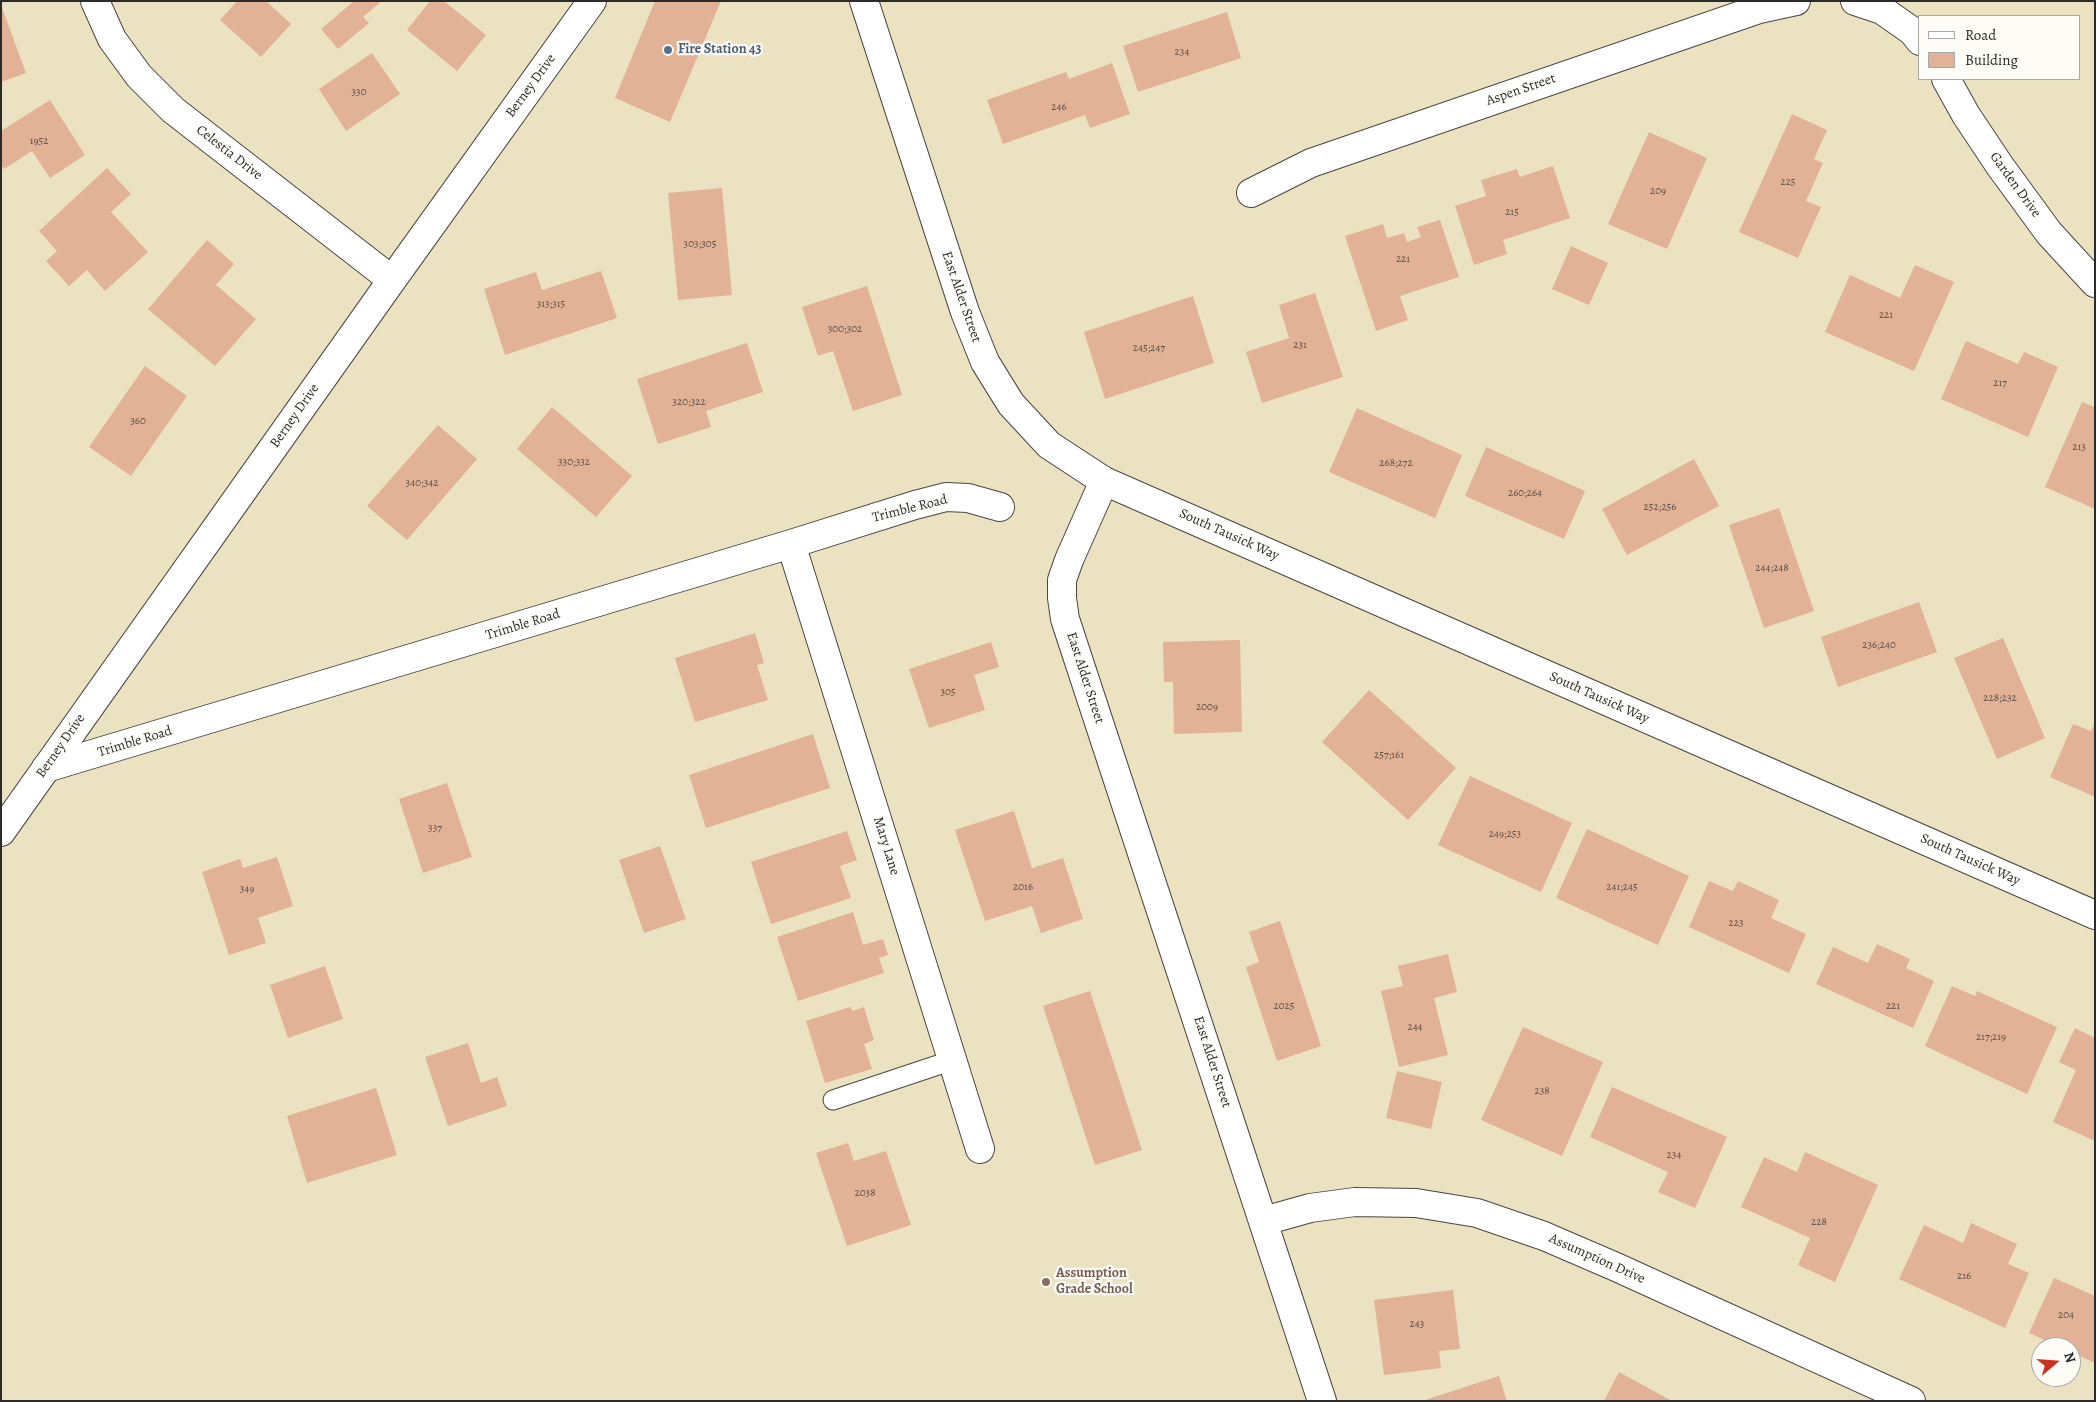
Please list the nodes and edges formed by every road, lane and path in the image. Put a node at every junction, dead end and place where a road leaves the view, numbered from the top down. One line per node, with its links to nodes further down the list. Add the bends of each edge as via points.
1 (95, 1): 9 (street, Celestia Drive, via 112,39 140,76 173,110)
2 (592, 1): 9 (street, Berney Drive)
3 (864, 1): 11 (street, East Alder Street, via 965,312 985,362 1010,404 1049,445)
4 (1796, 1): 8 (street, Aspen Street, via 1759,9 1310,163)
5 (1855, 1): 6 (street, via 1882,10)
6 (1918, 38)
7 (1947, 80): 10 (street, Garden Drive, via 2000,166 2049,233)
8 (1251, 193)
9 (392, 280): 14 (street, Berney Drive)
10 (2095, 283)
11 (1104, 481): 16 (street, South Tausick Way); 20 (street, East Alder Street, via 1062,580 1065,619)
12 (1000, 508): 13 (street, Trimble Road, via 968,498 946,498)
13 (791, 544): 14 (street, Trimble Road); 17 (street, Mary Lane)
14 (46, 768): 15 (street, Berney Drive)
15 (1, 832)
16 (2095, 915)
17 (953, 1060): 18 (lane); 19 (street, Mary Lane)
18 (833, 1100)
19 (980, 1149)
20 (1264, 1221): 21 (street, East Alder Street); 22 (street, Assumption Drive, via 1310,1208 1355,1202 1416,1203 1477,1213 1544,1236 1616,1267)
21 (1322, 1401)
22 (1911, 1401)

